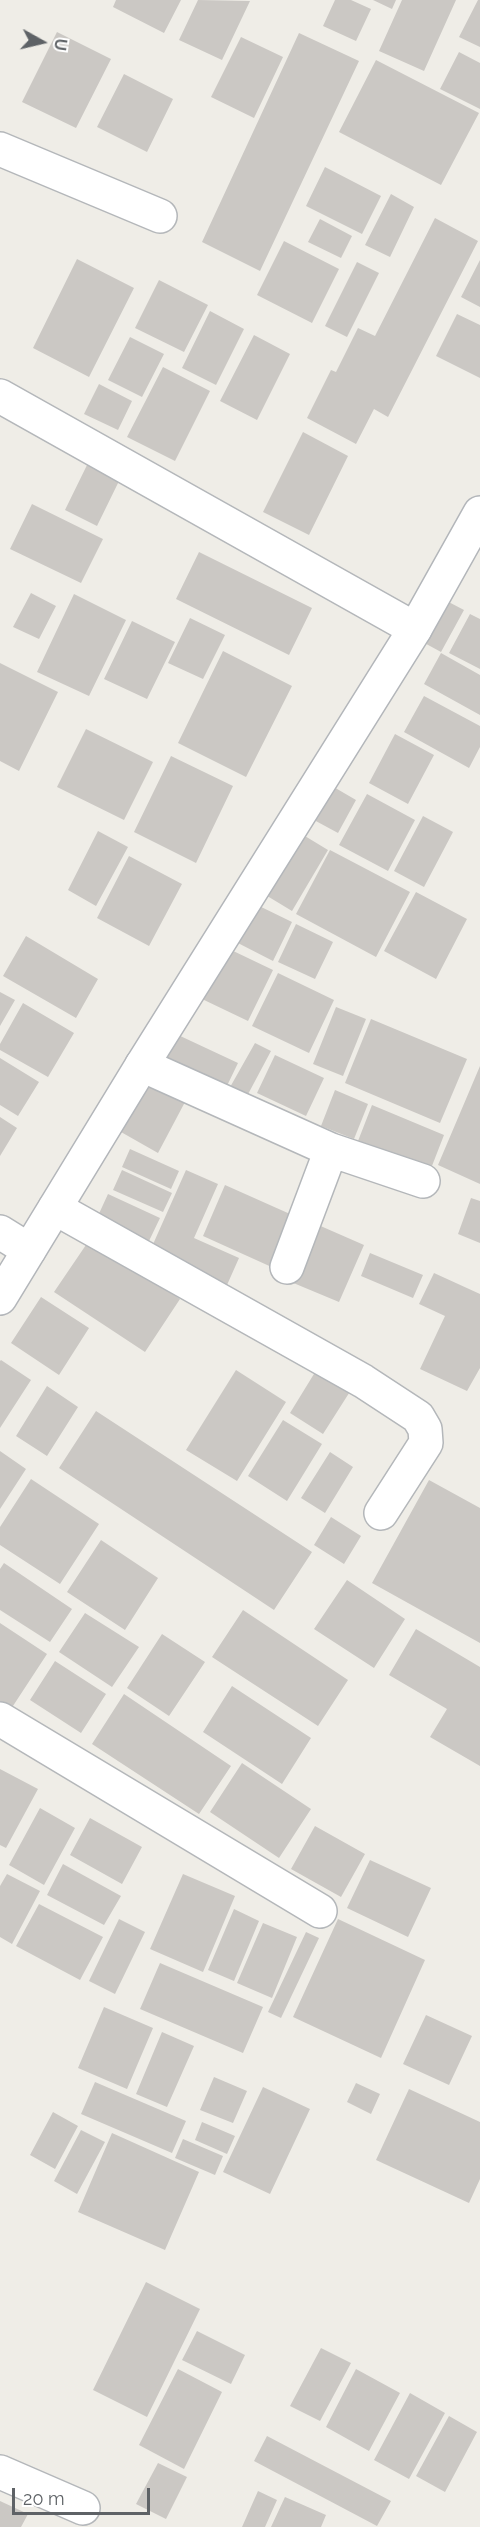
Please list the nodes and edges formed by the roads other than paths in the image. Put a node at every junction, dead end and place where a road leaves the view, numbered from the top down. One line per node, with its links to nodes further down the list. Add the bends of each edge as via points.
1 (0, 149): 2 (street)
2 (160, 216)
3 (0, 396): 5 (street)
4 (480, 513): 5 (street)
5 (415, 629): 6 (street)
6 (142, 1065): 7 (street); 9 (street)
7 (331, 1150): 8 (street); 12 (street)
8 (423, 1181)
9 (55, 1208): 11 (street); 14 (street, via 363,1381 418,1417 425,1429 426,1443)
10 (0, 1232): 11 (street)
11 (29, 1250): 13 (street)
12 (287, 1267)
13 (0, 1298)
14 (381, 1513)
15 (0, 1719): 16 (street)
16 (320, 1911)
17 (0, 2472): 18 (street)
18 (82, 2508)

